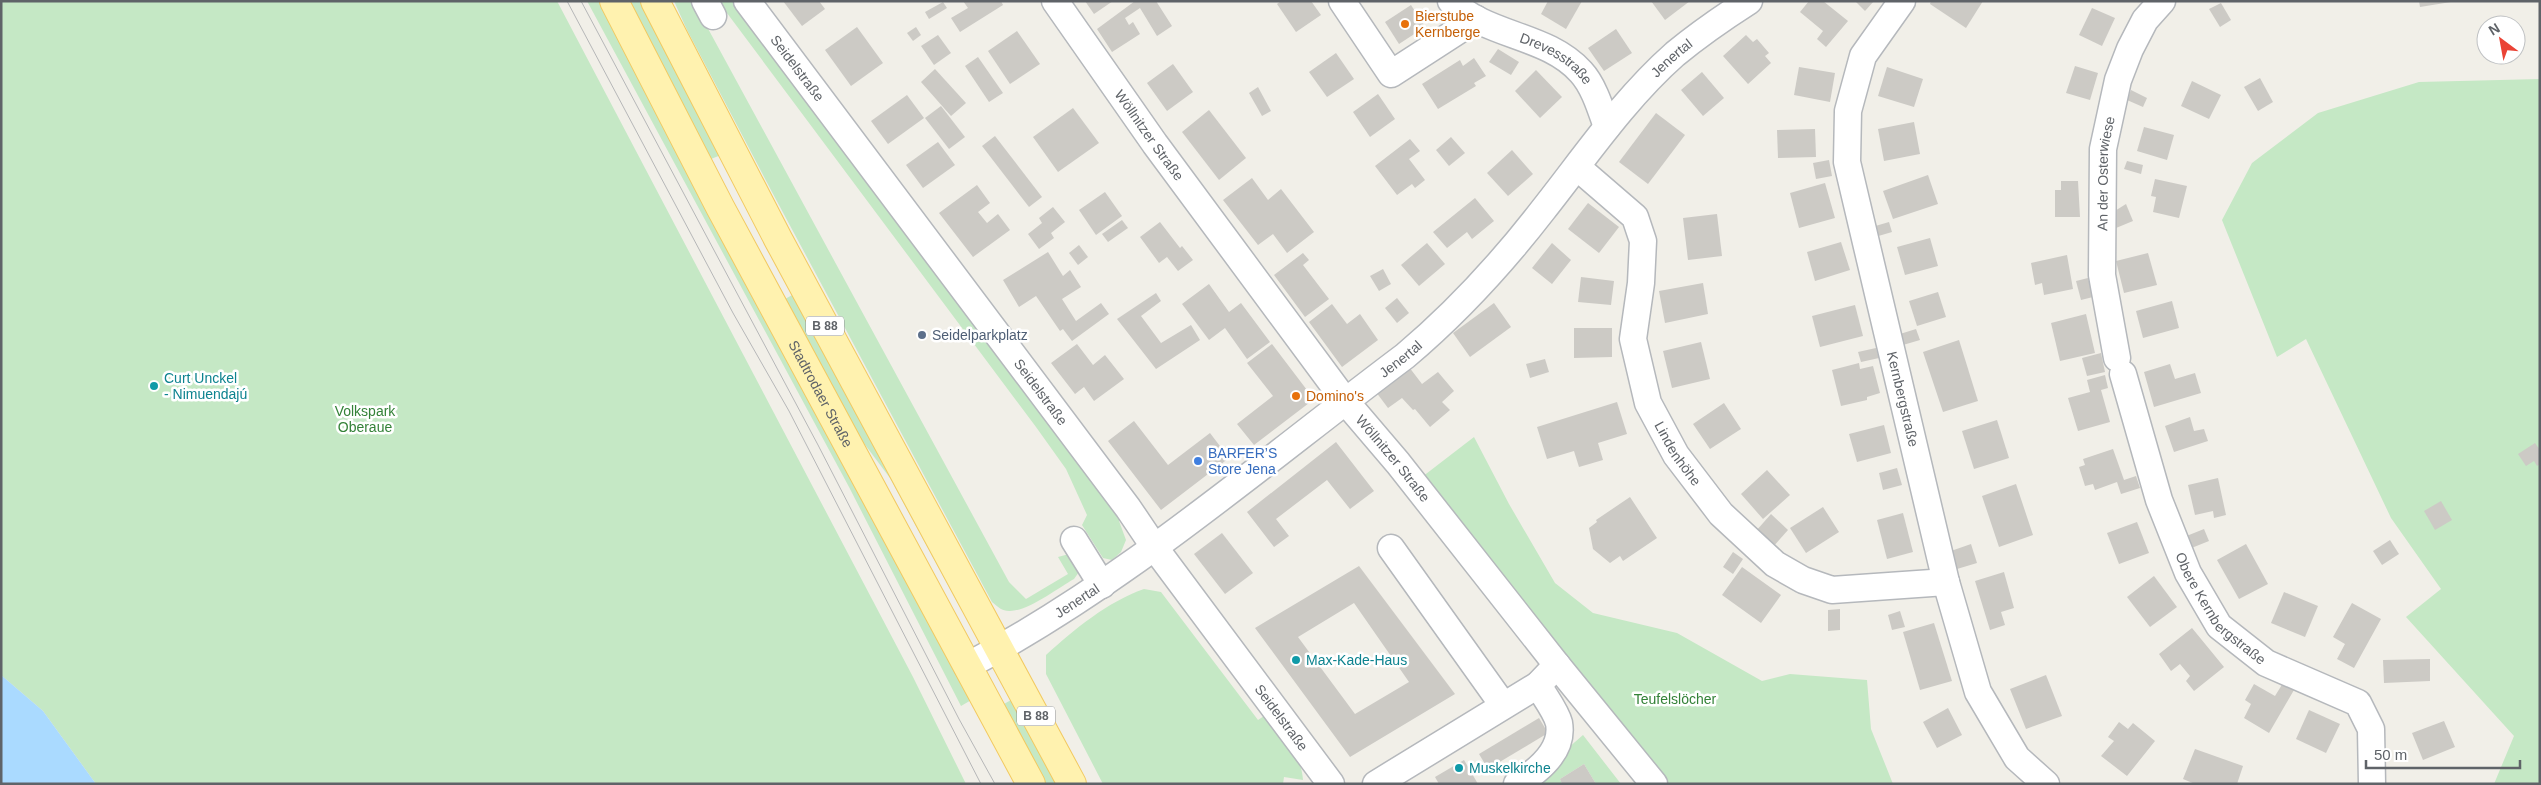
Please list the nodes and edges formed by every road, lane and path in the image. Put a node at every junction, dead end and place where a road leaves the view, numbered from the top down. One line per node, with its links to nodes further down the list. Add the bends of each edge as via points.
1 (614, 1): 22 (main road, Stadtrodaer Straße / B 88, via 720,207)
2 (655, 1): 20 (main road, B 88, via 778,239)
3 (747, 1): 16 (street, Seidelstraße)
4 (1055, 1): 14 (street, Wöllnitzer Straße, via 1155,144)
5 (1342, 1): 10 (street, via 1391,74)
6 (1451, 1): 10 (street, Drevesstraße)
7 (1749, 1): 11 (street, Jenertal, via 1675,54)
8 (1902, 1): 18 (street, Kernbergstraße, via 1863,56 1848,111 1847,162)
9 (2162, 1): 13 (street, An der Osterwiese, via 2145,20 2130,49 2118,80 2104,149 2102,275)
10 (1476, 19): 11 (street, Drevesstraße, via 1550,49 1582,72)
11 (1607, 127): 12 (street, Jenertal)
12 (1577, 166): 14 (street, Jenertal, via 1529,227 1441,326); 18 (street, Lindenhöhe, via 1635,217 1642,241 1641,283 1632,339 1648,403 1676,455 1722,514 1775,564 1804,580 1832,590)
13 (2120, 366): 32 (street, Obere Kernbergstraße, via 2159,500 2188,573 2219,626 2266,664 2358,703 2371,729)
14 (1345, 401): 16 (street, Jenertal); 21 (street, Wöllnitzer Straße, via 1398,463)
15 (1074, 540): 19 (street)
16 (1155, 548): 19 (street, Jenertal); 27 (street, Seidelstraße)
17 (1391, 548): 24 (street)
18 (1946, 582): 31 (street, Kernbergstraße, via 1978,692 2017,758)
19 (1102, 585): 20 (street, Jenertal)
20 (1000, 648): 22 (street, Jenertal); 26 (main road, B 88)
21 (1557, 665): 23 (street); 30 (street, Wöllnitzer Straße)
22 (967, 666): 25 (main road, Stadtrodaer Straße / B 88)
23 (1538, 685): 24 (street); 29 (street, via 1558,723 1556,749 1533,774)
24 (1504, 705): 28 (street)
25 (1031, 784)
26 (1072, 784)
27 (1332, 784)
28 (1376, 784)
29 (1517, 784)
30 (1654, 784)
31 (2046, 784)
32 (2372, 784)

